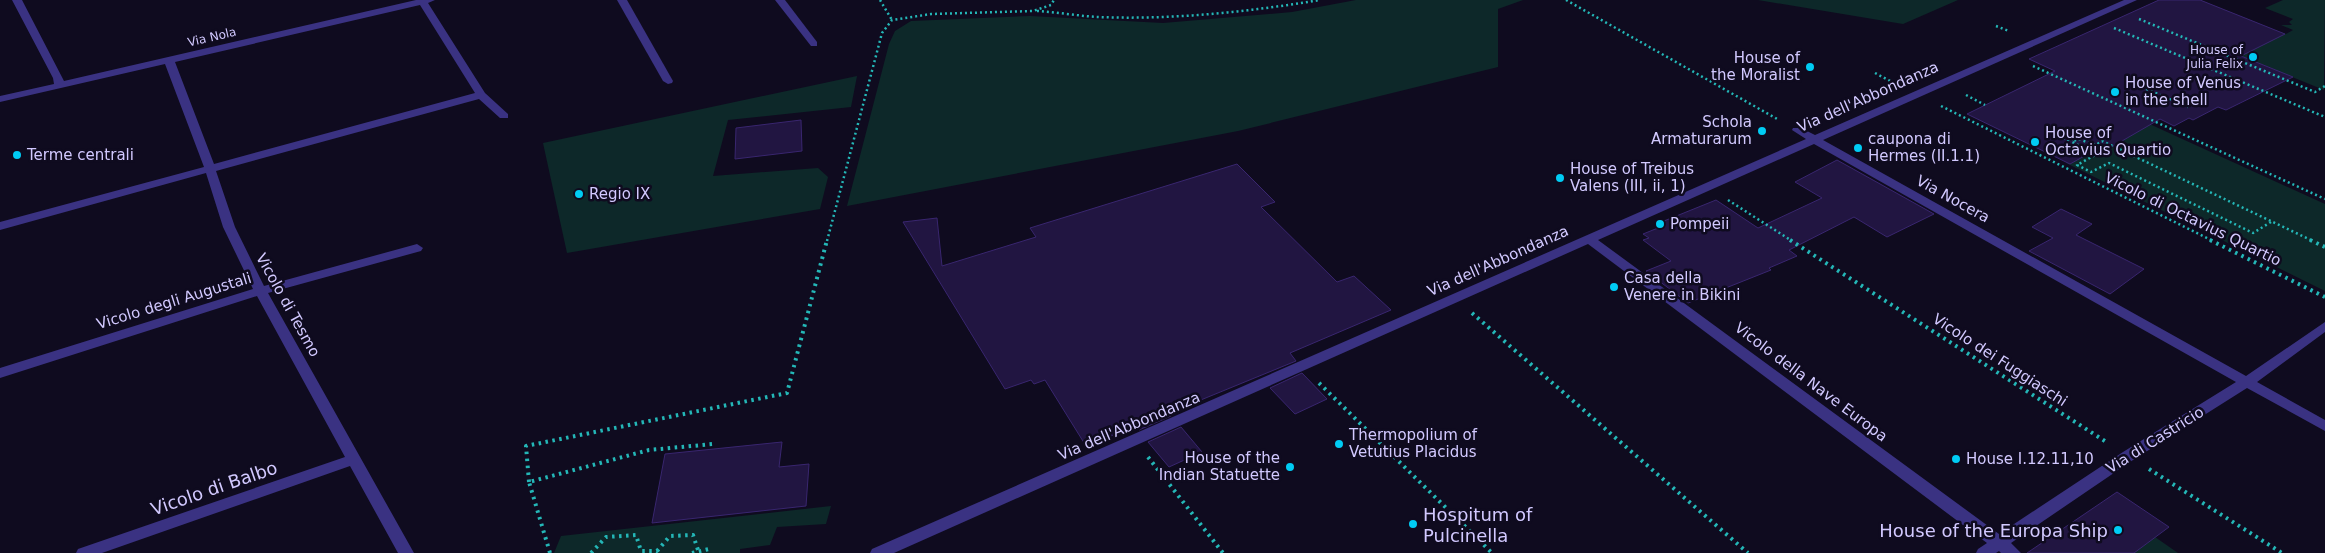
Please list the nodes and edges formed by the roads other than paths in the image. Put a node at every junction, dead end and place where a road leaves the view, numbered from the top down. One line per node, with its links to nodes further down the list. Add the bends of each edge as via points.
1 (18, 0): 9 (street)
2 (622, 0): 8 (street)
3 (780, 0): 6 (street)
4 (2132, 0): 14 (street, Via dell'Abbondanza)
5 (425, 1): 7 (street, Via Nola); 10 (street)
6 (814, 44)
7 (169, 60): 9 (street, Via Nola); 15 (street, Vicolo di Tesmo)
8 (668, 81)
9 (59, 85): 11 (street, Via Nola)
10 (481, 95): 12 (street); 15 (street)
11 (0, 99)
12 (504, 116)
13 (1797, 130): 14 (street, Via Nocera)
14 (1812, 139): 17 (street, Via dell'Abbondanza); 22 (street, Via Nocera)
15 (210, 168): 16 (street); 19 (street, Vicolo di Tesmo, via 229,227)
16 (0, 226)
17 (1589, 239): 25 (street, Vicolo della Nave Europa); 26 (street, Via dell'Abbondanza, via 1136,440)
18 (417, 248): 19 (street, Vicolo degli Augustali)
19 (260, 291): 21 (street, Vicolo degli Augustali); 24 (street, Vicolo di Tesmo)
20 (2325, 326): 22 (street, Via di Castricio)
21 (0, 373)
22 (2247, 382): 23 (street, Via Nocera); 25 (street, Via di Castricio, via 2128,456)
23 (2325, 426)
24 (355, 458): 27 (street, Vicolo di Balbo); 28 (street, Vicolo di Tesmo)
25 (1999, 543): 30 (street, Via di Castricio); 31 (street, Vicolo della Nave Europa)
26 (905, 548): 29 (street, Via dell'Abbondanza)
27 (84, 553)
28 (406, 553)
29 (878, 553)
30 (1984, 553)
31 (2013, 553)

